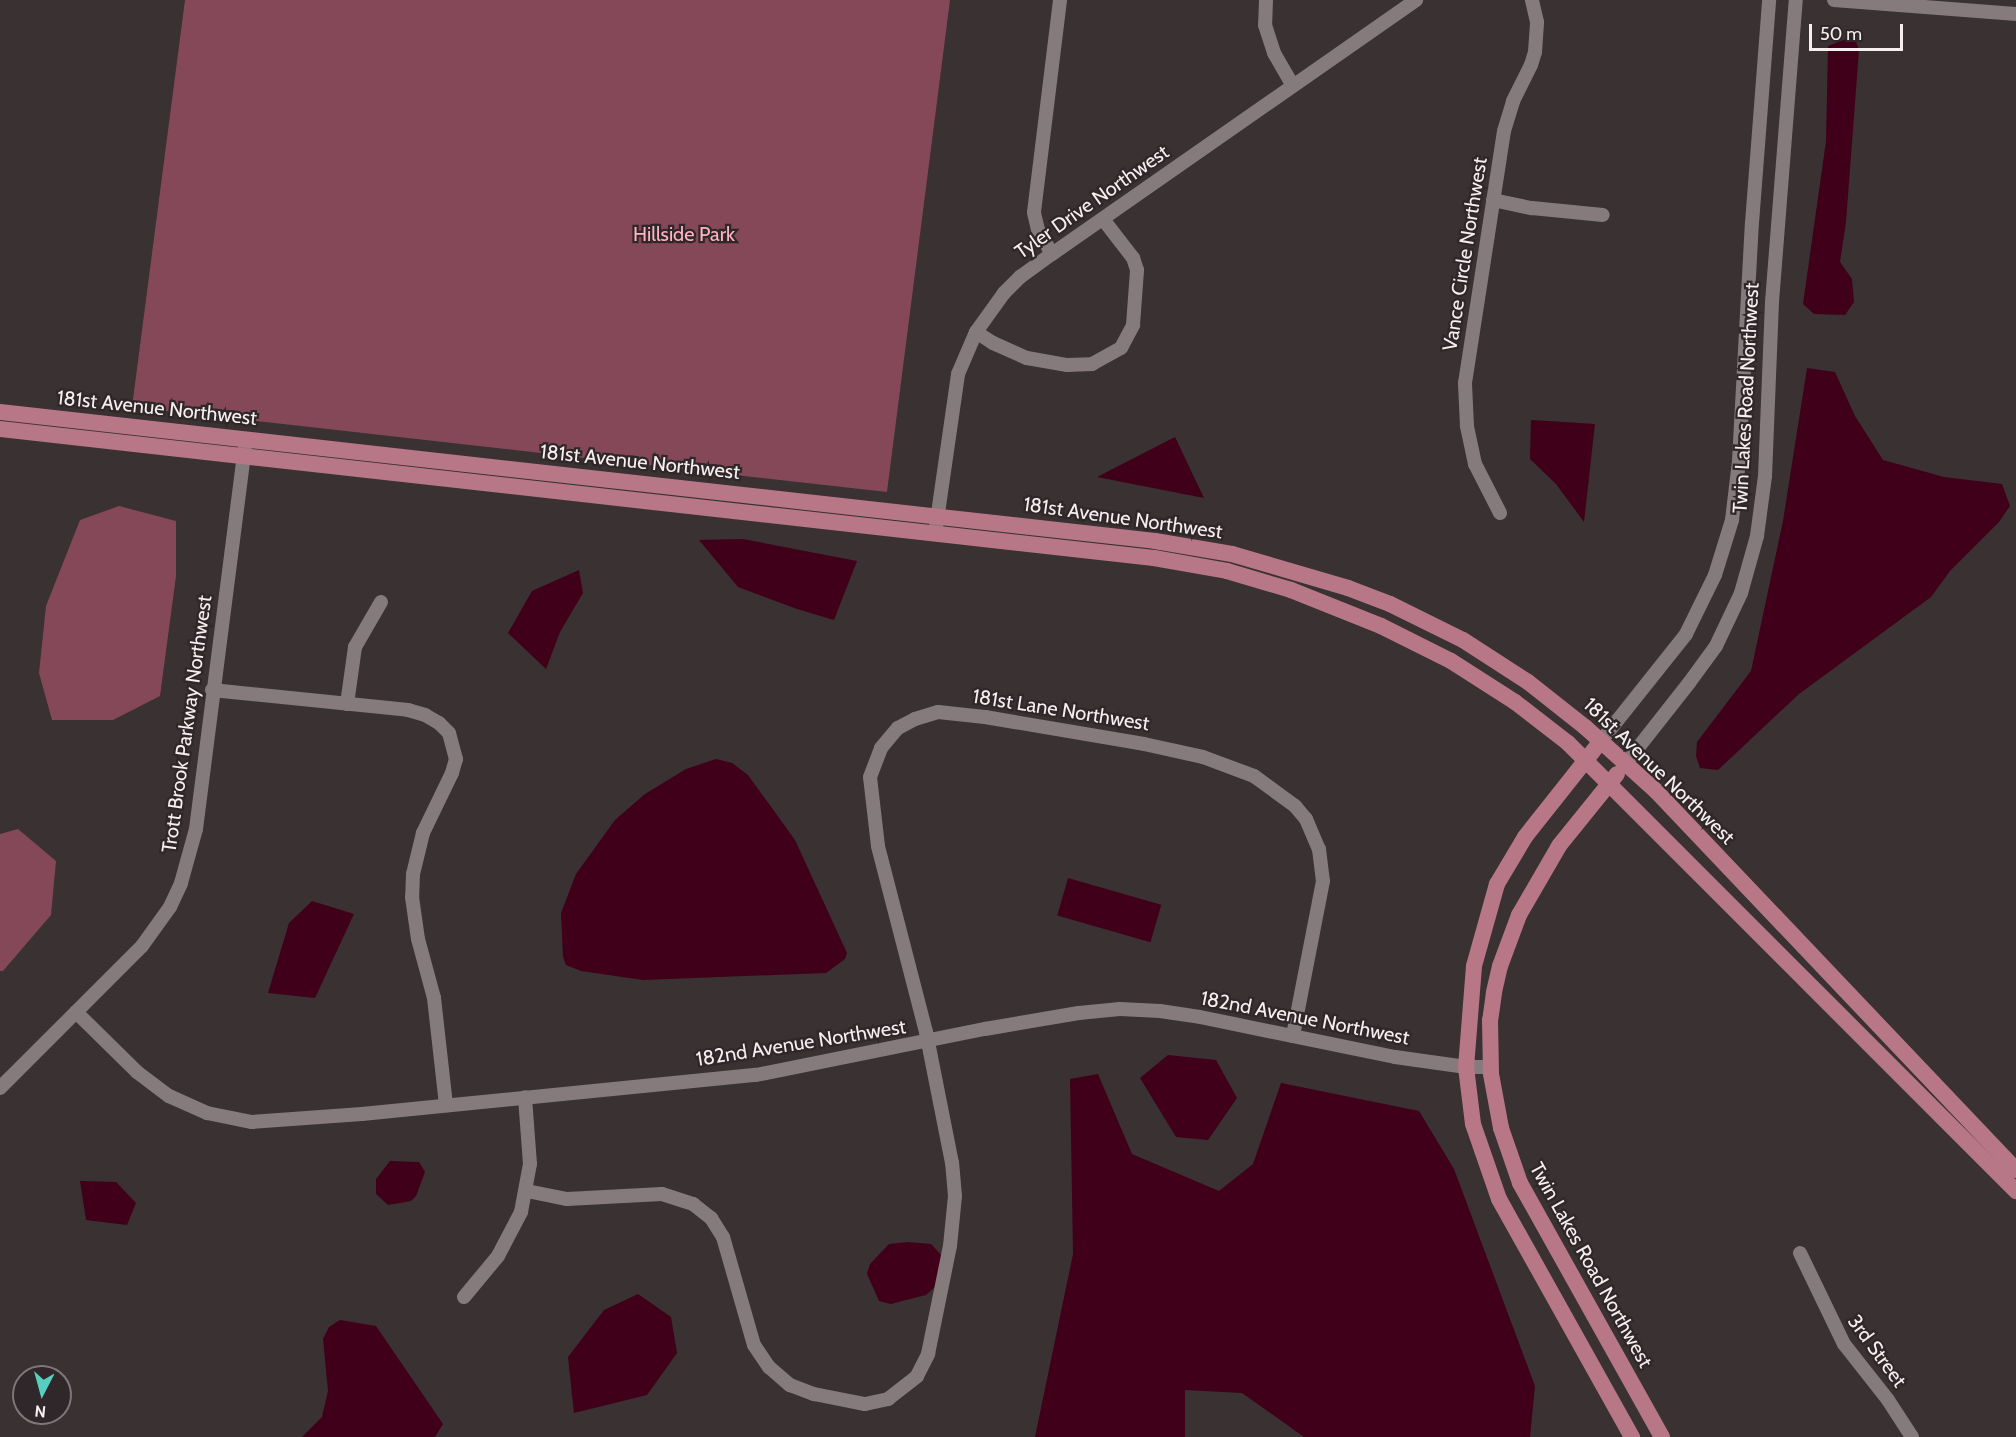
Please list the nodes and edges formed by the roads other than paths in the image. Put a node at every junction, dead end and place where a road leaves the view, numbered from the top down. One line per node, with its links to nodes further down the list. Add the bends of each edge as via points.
1 (1060, 0): 13 (street, via 1034,212 1038,230)
2 (1266, 0): 9 (street, via 1265,25 1274,53)
3 (1416, 0): 9 (street, Tyler Drive Northwest)
4 (1532, 0): 10 (street, Vance Circle Northwest, via 1537,22 1535,52 1508,114)
5 (1769, 0): 25 (street, Twin Lakes Road Northwest, via 1732,520 1715,575 1686,634)
6 (1796, 0): 27 (street, Twin Lakes Road Northwest, via 1772,302 1765,476 1757,536 1741,593 1716,646)
7 (1834, 0): 8 (street)
8 (2016, 14)
9 (1292, 84): 12 (street, Tyler Drive Northwest)
10 (1493, 200): 11 (street); 19 (street, Vance Circle Northwest, via 1465,405 1475,464)
11 (1603, 215)
12 (1103, 219): 13 (street, Tyler Drive Northwest); 14 (street, via 1133,258 1137,270 1133,325 1121,348 1092,364 1067,365 1027,358)
13 (1052, 254): 14 (street, Tyler Drive Northwest, via 1004,293)
14 (976, 332): 20 (street, Tyler Drive Northwest, via 954,389)
15 (0, 412): 17 (main road, 181st Avenue Northwest)
16 (0, 429): 18 (main road, 181st Avenue Northwest)
17 (246, 439): 18 (street, Trott Brook Parkway Northwest); 20 (main road, 181st Avenue Northwest)
18 (243, 457): 21 (main road, 181st Avenue Northwest); 23 (street, Trott Brook Parkway Northwest)
19 (1500, 513)
20 (937, 515): 21 (street, Tyler Drive Northwest); 25 (main road, 181st Avenue Northwest, via 1221,552 1348,588 1390,604 1471,645 1547,696)
21 (935, 534): 26 (main road, 181st Avenue Northwest, via 1154,558 1227,571 1291,590 1381,626 1451,661 1515,702)
22 (381, 602): 24 (street, via 355,647)
23 (212, 690): 24 (street); 29 (street, Trott Brook Parkway Northwest, via 195,829 182,883 142,946)
24 (347, 704): 36 (street, via 426,715 449,733 454,746 452,774 430,815 417,853 412,897 418,939 434,998)
25 (1601, 741): 26 (main road, Twin Lakes Road Northwest); 27 (main road, 181st Avenue Northwest)
26 (1586, 759): 28 (main road, 181st Avenue Northwest); 32 (main road, Twin Lakes Road Northwest, via 1525,837 1497,884 1474,966)
27 (1626, 763): 28 (main road, Twin Lakes Road Northwest); 37 (main road, 181st Avenue Northwest)
28 (1611, 783): 33 (main road, Twin Lakes Road Northwest, via 1559,846 1519,915 1494,993); 39 (main road, 181st Avenue Northwest)
29 (76, 1012): 34 (street, Trott Brook Parkway Northwest); 36 (street, 182nd Avenue Northwest, via 153,1085 188,1106 218,1116 252,1122 281,1121)
30 (1293, 1036): 31 (street, 182nd Avenue Northwest, via 1200,1017 1120,1009); 31 (street, 181st Lane Northwest, via 1323,881 1319,849 1306,819 1295,806 1254,776 1203,757 938,712 898,728 881,748 870,777 878,846); 32 (street, 182nd Avenue Northwest)
31 (928, 1041): 35 (street, 182nd Avenue Northwest, via 756,1075); 38 (street, 181st Lane Northwest, via 952,1163 954,1212 926,1360 909,1386 888,1399 865,1404 814,1394 773,1372 754,1346 723,1237 711,1218 693,1204 662,1194 567,1199)
32 (1466, 1067): 33 (street, 182nd Avenue Northwest); 42 (main road, Twin Lakes Road Northwest, via 1473,1124 1499,1199)
33 (1491, 1067): 43 (main road, Twin Lakes Road Northwest, via 1501,1128 1520,1183)
34 (0, 1088)
35 (525, 1097): 36 (street, 182nd Avenue Northwest); 38 (street, via 530,1164)
36 (446, 1105)
37 (2016, 1170)
38 (527, 1191): 41 (street, via 522,1212 498,1256)
39 (2016, 1191)
40 (1800, 1253): 44 (street, 3rd Street, via 1844,1344)
41 (464, 1297)
42 (1632, 1437)
43 (1662, 1437)
44 (1912, 1437)

